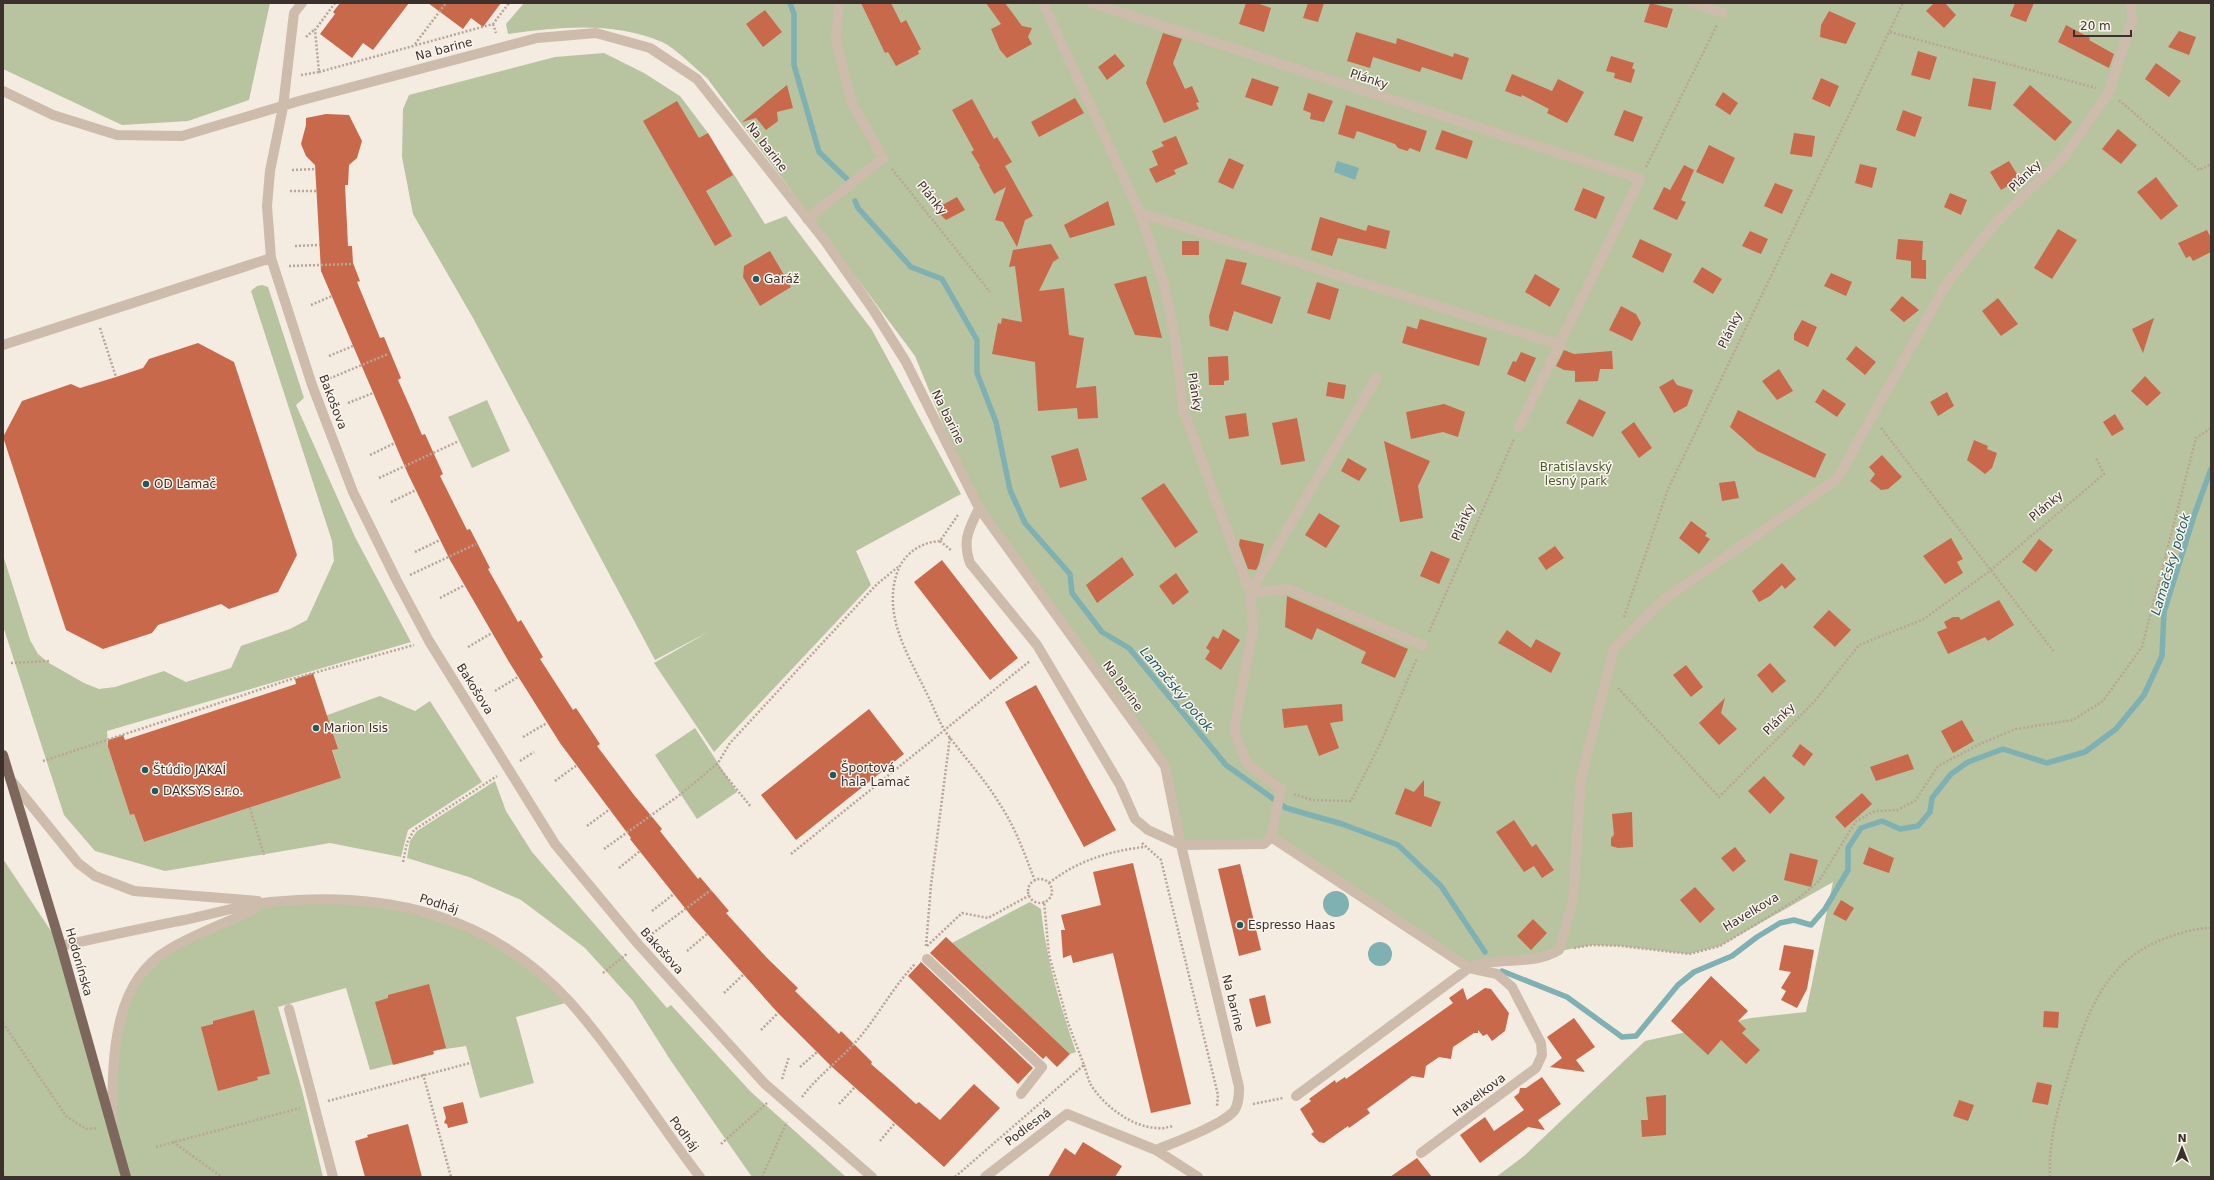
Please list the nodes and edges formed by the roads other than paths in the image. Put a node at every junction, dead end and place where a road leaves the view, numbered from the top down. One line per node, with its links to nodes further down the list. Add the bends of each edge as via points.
1 (302, 3): 9 (street, Bakošova, via 294,13)
2 (839, 3): 11 (street, via 836,42 852,103 883,158)
3 (1043, 3): 10 (street, Plánky)
4 (1091, 3): 14 (street, Plánky, via 1640,179)
5 (1692, 3): 7 (street)
6 (2131, 3): 27 (street, Plánky, via 2132,21 2109,92 2064,157 1999,219 1947,283 1837,479 1665,599 1614,648 1581,778 1573,900 1559,950 1548,957 1536,960 1483,962)
7 (1723, 13)
8 (3, 91): 9 (street, Na barine, via 53,115 117,135 182,136)
9 (283, 107): 11 (street, Na barine, via 537,38 596,33 650,48 697,79); 12 (street, Bakošova, via 270,171 267,206)
10 (1140, 213): 14 (street); 18 (street, Plánky, via 1165,292 1175,338 1183,409)
11 (807, 219): 17 (street, Na barine, via 874,311 906,362)
12 (272, 263): 13 (street); 37 (street, Bakošova, via 312,385 353,492 429,640 555,844 638,944 764,1083)
13 (3, 345)
14 (1561, 345): 16 (street)
15 (1377, 377): 18 (street)
16 (1519, 427)
17 (979, 508): 23 (street, Na barine, via 1165,766); 23 (street, via 966,538 965,549 970,563 1037,645 1120,785 1135,819 1148,830)
18 (1250, 593): 19 (street, via 1289,589); 22 (street, Plánky, via 1252,629 1234,731 1248,764 1281,789)
19 (1423, 645)
20 (3, 755): 21 (main road, Hodonínska)
21 (10, 779): 24 (street, via 78,863 95,876 134,891); 25 (main road, Hodonínska)
22 (1271, 837): 23 (street, via 1264,844); 27 (street)
23 (1181, 845): 32 (street, Na barine, via 1239,1087 1239,1099 1234,1111 1220,1122)
24 (270, 902): 25 (street, Podháj); 31 (street, via 167,950 139,979 125,1006 117,1036); 36 (street, Podháj, via 347,900 404,906 462,925 514,951 551,983 593,1029)
25 (61, 946): 31 (main road, Hodonínska)
26 (923, 956): 29 (street, via 1042,1067)
27 (1469, 968): 30 (street); 33 (street, Havelkova, via 1497,974 1512,987 1541,1043 1542,1056 1536,1068)
28 (289, 1009): 35 (street)
29 (1021, 1094)
30 (1296, 1096)
31 (112, 1127): 34 (main road, Hodonínska)
32 (1156, 1150): 38 (street, Podlesná, via 1067,1114); 39 (street)
33 (1422, 1153)
34 (126, 1177)
35 (333, 1177)
36 (700, 1177)
37 (872, 1177)
38 (985, 1177)
39 (1198, 1177)

